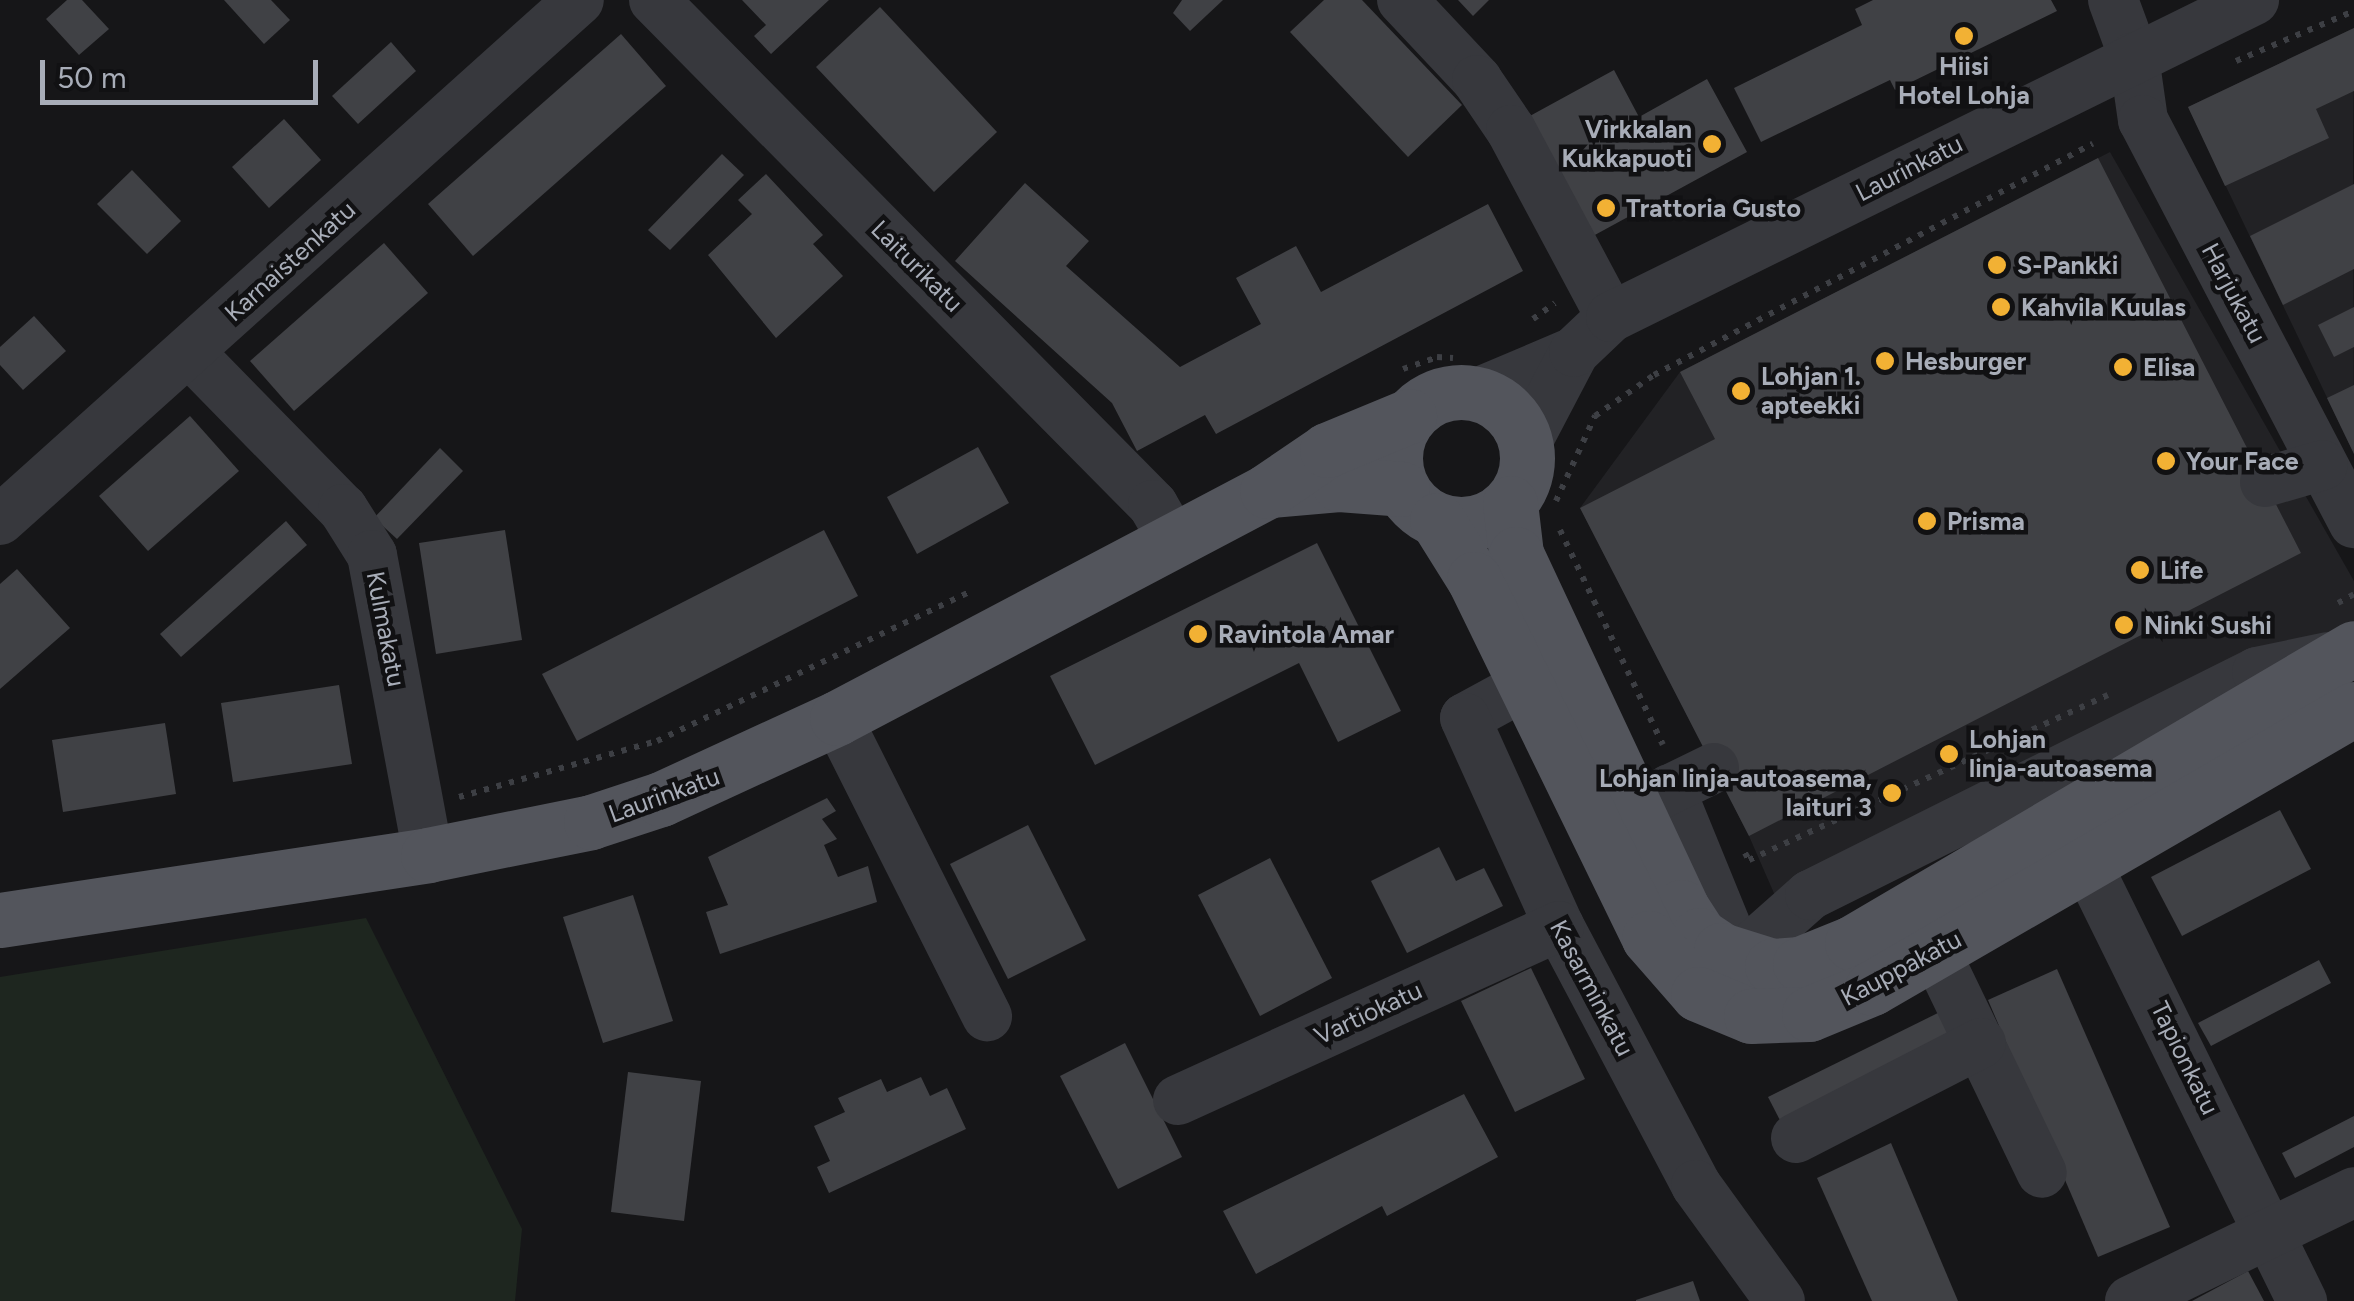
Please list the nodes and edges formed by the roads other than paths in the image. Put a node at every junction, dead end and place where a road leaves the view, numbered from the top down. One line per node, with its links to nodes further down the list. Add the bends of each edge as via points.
1 (578, 0): 8 (street, Karnaistenkatu)
2 (654, 0): 20 (street, Laiturikatu, via 1153,504)
3 (1402, 0): 7 (street, via 1477,80 1511,130)
4 (2114, 0): 6 (street, Harjukatu)
5 (2254, 0): 6 (street, Laurinkatu)
6 (2134, 57): 7 (street, Laurinkatu); 13 (street, Harjukatu, via 2143,120)
7 (1611, 317): 9 (street, Laurinkatu)
8 (189, 352): 18 (street, Karnaistenkatu); 26 (street, Kulmakatu, via 342,509 372,554)
9 (1574, 352): 10 (street, Laurinkatu); 12 (street, Laurinkatu)
10 (1477, 394): 11 (main road, via 1440,395); 12 (main road, via 1508,412)
11 (1409, 416): 15 (main road, Laurinkatu, via 1327,450); 17 (main road, via 1395,452)
12 (1526, 444): 16 (main road, via 1524,475)
13 (2323, 464): 14 (street); 19 (street, Harjukatu)
14 (2265, 482)
15 (1267, 490): 17 (main road, Laurinkatu, via 1339,484); 20 (main road, Laurinkatu)
16 (1510, 503): 17 (main road, via 1476,523); 31 (main road, Kauppakatu, via 1516,554 1677,786 1699,934)
17 (1419, 505): 22 (main road, Kauppakatu, via 1474,578)
18 (0, 520)
19 (2354, 523)
20 (1173, 539): 24 (main road, Laurinkatu)
21 (2351, 650): 25 (main road, Kauppakatu); 31 (street, Kauppakatu, via 2257,672 1881,860 1810,896)
22 (1524, 686): 29 (street, Kasarminkatu, via 1465,718); 30 (main road, Kauppakatu, via 1649,938 1698,994 1751,1016 1808,1014 1872,988)
23 (2354, 709): 27 (main road, Kauppakatu)
24 (838, 718): 26 (main road, Laurinkatu, via 660,799 591,822); 32 (street)
25 (2063, 818): 27 (street, Tapionkatu); 31 (main road, Kauppakatu, via 1852,943 1800,964)
26 (425, 831): 28 (main road, Laurinkatu)
27 (2090, 865): 30 (main road, Kauppakatu); 38 (street, Tapionkatu)
28 (0, 920)
29 (1559, 926): 34 (street, Vartiokatu); 39 (street, Kasarminkatu, via 1696,1185)
30 (1935, 951): 33 (street)
31 (1739, 958)
32 (987, 1016)
33 (1981, 1043): 35 (street); 36 (street)
34 (1178, 1100)
35 (1796, 1138)
36 (2042, 1174)
37 (2354, 1192): 38 (street)
38 (2270, 1234): 40 (street); 41 (street, Tapionkatu)
39 (1780, 1301)
40 (2130, 1301)
41 (2302, 1301)

